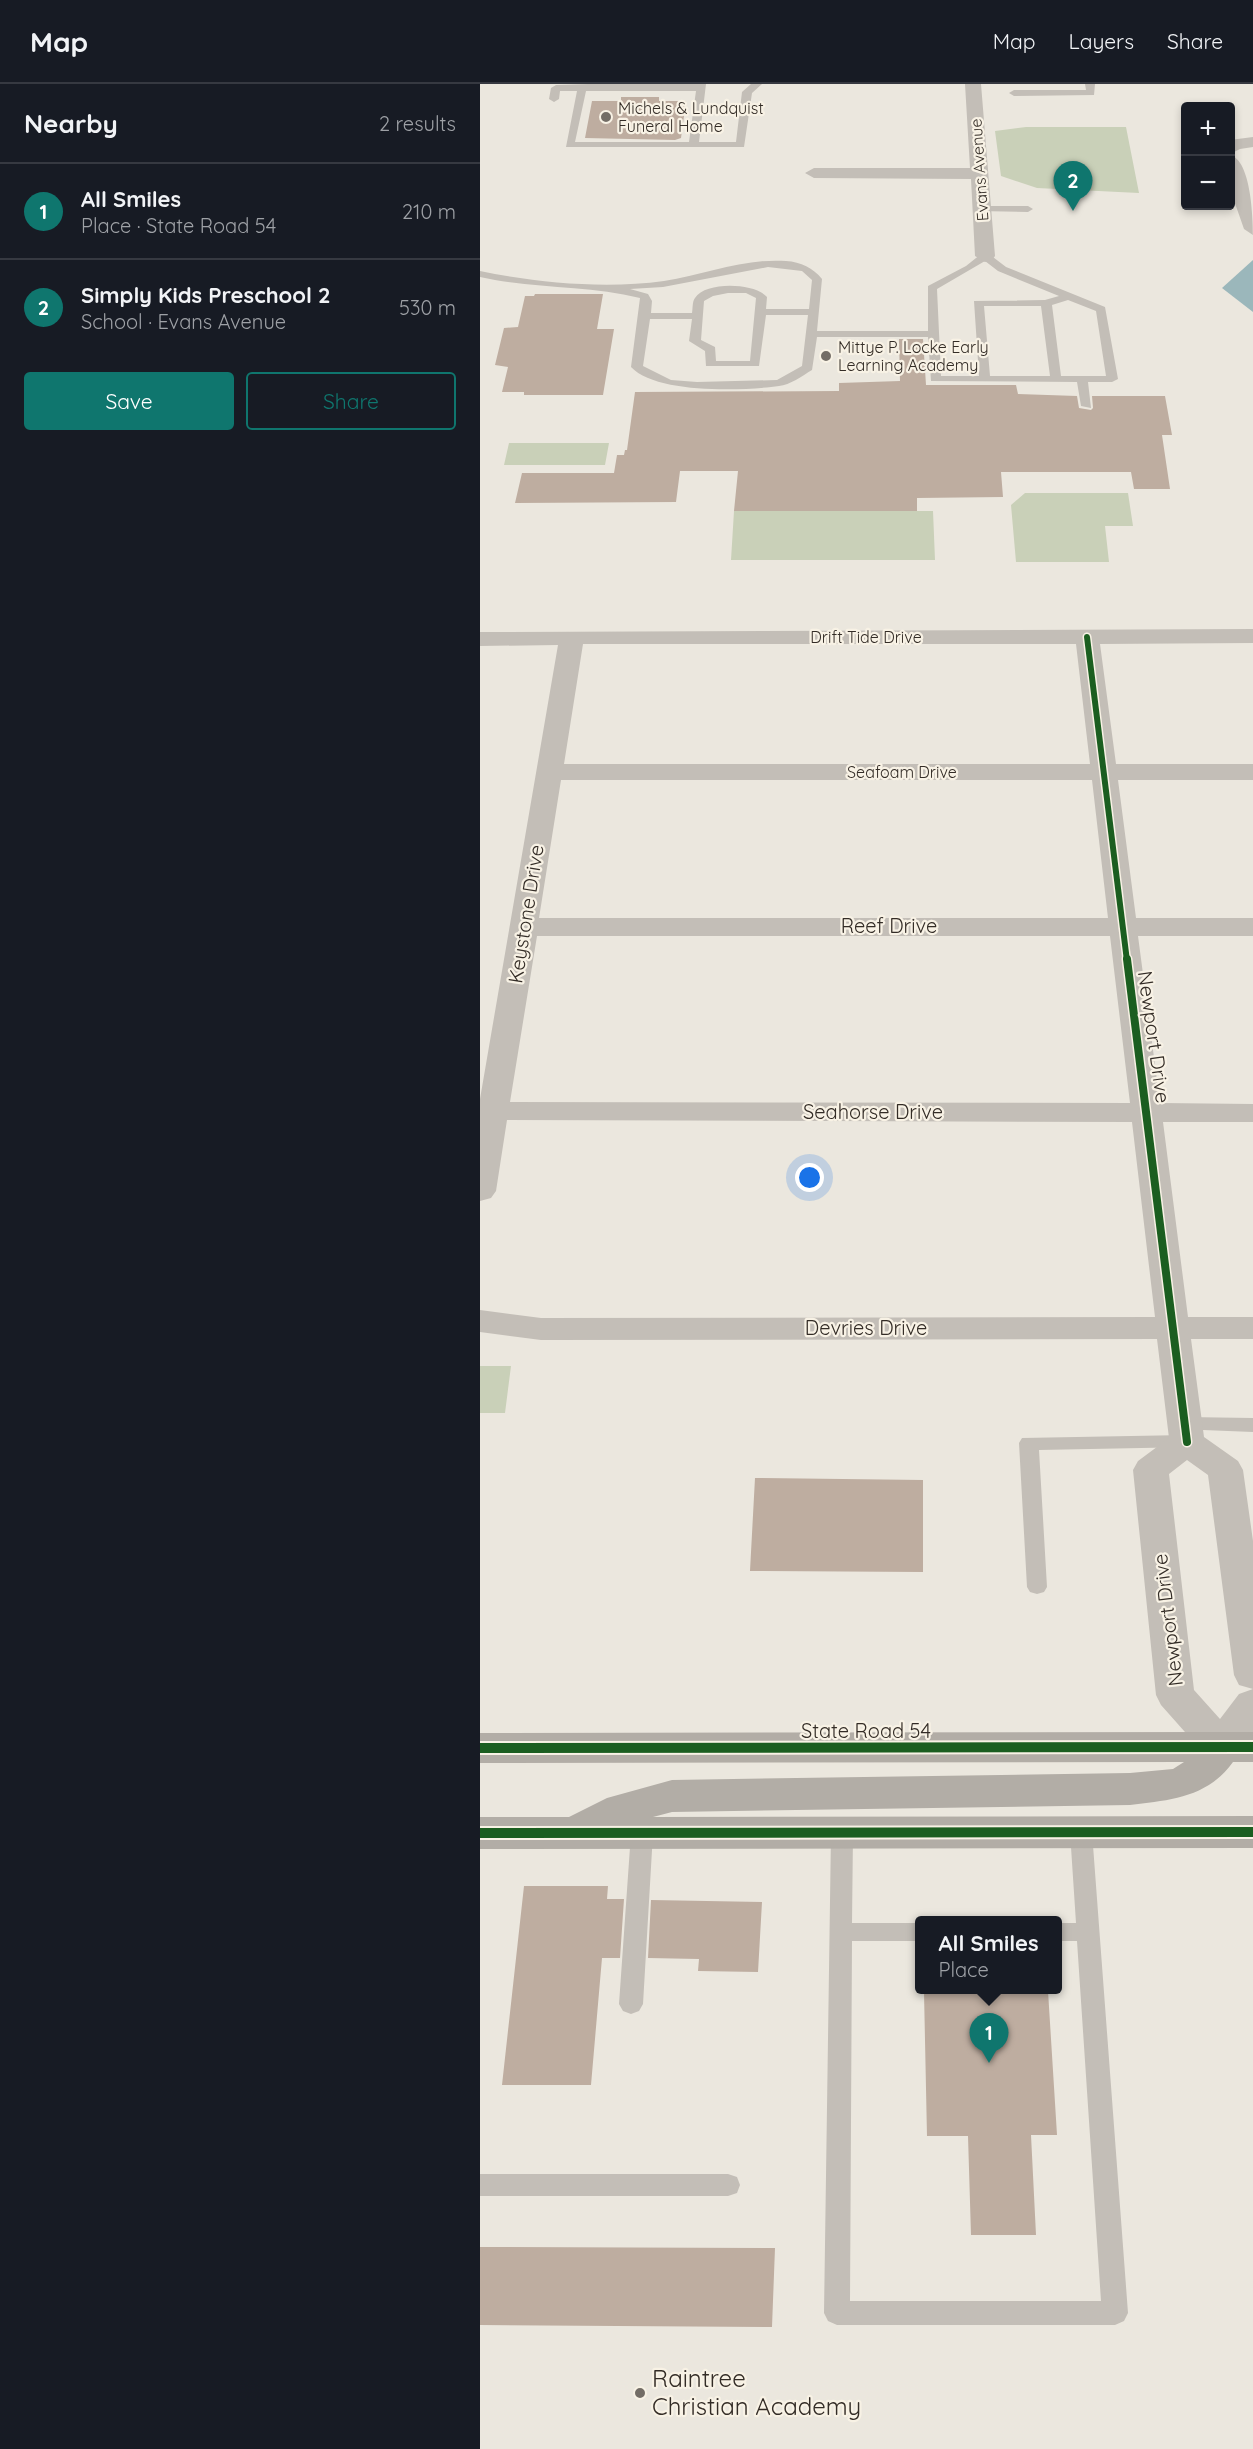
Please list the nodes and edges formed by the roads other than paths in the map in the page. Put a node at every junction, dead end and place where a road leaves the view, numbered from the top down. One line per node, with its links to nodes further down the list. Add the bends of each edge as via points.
1 (757, 84): 12 (lane, via 747,92 741,146)
2 (973, 84): 15 (street, Evans Avenue)
3 (1090, 84): 6 (lane, via 1092,93)
4 (582, 86): 5 (lane); 7 (lane, via 556,88); 8 (lane)
5 (701, 86): 9 (lane)
6 (1014, 93)
7 (554, 99)
8 (579, 99): 9 (lane); 12 (lane, via 569,145)
9 (699, 99): 12 (lane)
10 (1253, 142): 11 (street)
11 (1235, 144)
12 (694, 146)
13 (1235, 172): 18 (street)
14 (814, 173): 15 (street)
15 (979, 174): 16 (street, Evans Avenue)
16 (982, 209): 17 (lane); 20 (street, Evans Avenue)
17 (1028, 209)
18 (1250, 209): 19 (street)
19 (1253, 229)
20 (985, 256): 23 (lane, via 1002,269); 30 (lane, via 932,288)
21 (480, 274): 22 (lane, via 531,283)
22 (604, 286): 26 (lane, via 664,284 765,264 792,265 817,279); 27 (lane, via 644,296)
23 (1069, 296): 24 (lane); 33 (lane, via 1101,309 1112,379)
24 (1046, 303): 31 (lane, via 978,303); 32 (lane)
25 (760, 312): 26 (lane); 28 (lane, via 760,294 724,291 702,296); 28 (lane, via 755,364 710,364 711,349 694,340)
26 (814, 312): 29 (lane)
27 (644, 316): 28 (lane); 29 (lane, via 637,367 669,382 697,385 778,383 807,368)
28 (697, 316)
29 (812, 333): 30 (lane)
30 (932, 333): 31 (lane, via 935,379)
31 (985, 379): 32 (lane)
32 (1056, 379): 33 (lane)
33 (1082, 379): 34 (lane)
34 (1087, 406)
35 (1253, 636): 37 (street, Drift Tide Drive)
36 (572, 637): 37 (street, Drift Tide Drive); 38 (street, Drift Tide Drive); 39 (street, Keystone Drive)
37 (1087, 637): 40 (street, Newport Drive)
38 (480, 639)
39 (550, 772): 40 (street, Seafoam Drive); 43 (street, Keystone Drive)
40 (1103, 772): 41 (street, Seafoam Drive); 42 (street, Newport Drive)
41 (1253, 772)
42 (1122, 926): 43 (street, Reef Drive); 44 (street, Reef Drive); 46 (street, Newport Drive)
43 (524, 927): 45 (street, Keystone Drive)
44 (1253, 927)
45 (493, 1111): 46 (street, Seahorse Drive); 48 (street, Keystone Drive)
46 (1148, 1113): 47 (street, Seahorse Drive); 50 (street, Newport Drive)
47 (1253, 1113)
48 (480, 1191)
49 (480, 1321): 50 (street, Devries Drive, via 542,1329)
50 (1174, 1328): 51 (street, Devries Drive); 53 (street, Newport Drive)
51 (1253, 1328)
52 (1253, 1425): 53 (lane)
53 (1186, 1433): 54 (lane, via 1029,1443); 55 (street, via 1225,1470); 57 (street, Newport Drive, via 1151,1470 1175,1695)
54 (1038, 1587)
55 (1253, 1675)
56 (1253, 1704): 57 (street)
57 (1237, 1747): 58 (main road, State Road 54); 62 (main road, via 1194,1777 1176,1784 1083,1790 672,1796 621,1809)
58 (480, 1748)
59 (1082, 1832): 60 (main road); 64 (main road); 68 (lane)
60 (1253, 1832)
61 (480, 1833): 62 (main road)
62 (575, 1833): 63 (main road)
63 (642, 1833): 64 (main road); 69 (lane)
64 (842, 1833): 65 (lane)
65 (841, 1932): 66 (lane); 68 (lane, via 837,2313 1115,2313)
66 (915, 1932)
67 (1062, 1932): 68 (lane)
68 (1089, 1932)
69 (631, 2004)
70 (480, 2185): 71 (lane)
71 (728, 2185)

